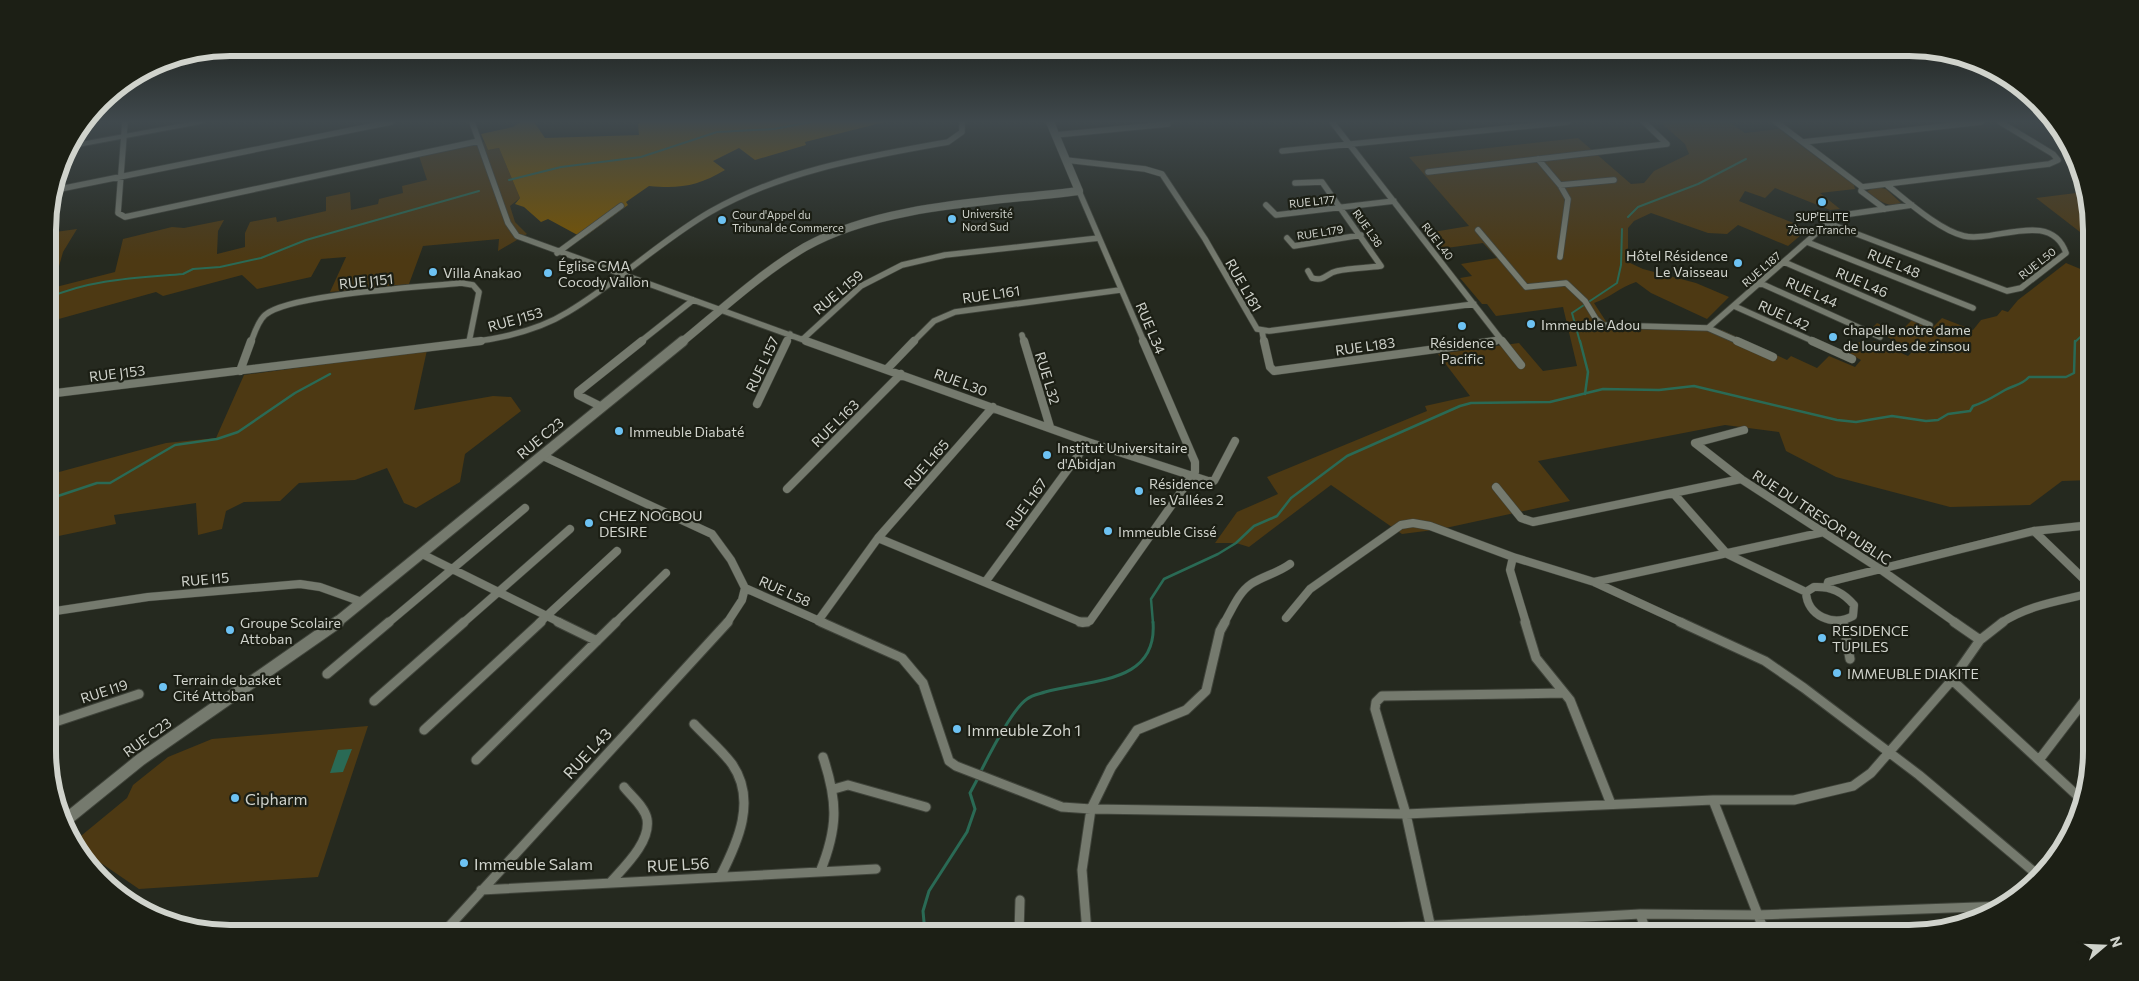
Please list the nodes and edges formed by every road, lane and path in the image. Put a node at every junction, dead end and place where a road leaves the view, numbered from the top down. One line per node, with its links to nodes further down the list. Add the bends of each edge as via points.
1 (121, 168): 14 (street)
2 (169, 168): 14 (street)
3 (357, 168): 14 (street, via 136,216 120,216 118,213)
4 (489, 168): 34 (street, RUE L30, via 512,230 526,241)
5 (817, 168): 38 (street, RUE J153, via 755,189 709,214)
6 (1069, 168): 21 (street)
7 (1134, 168): 48 (street, RUE L181, via 1162,174 1205,239 1253,325)
8 (1368, 168): 22 (street, RUE L40)
9 (1464, 168): 13 (street)
10 (1545, 168): 17 (street)
11 (1837, 168): 19 (street)
12 (2020, 168): 18 (street)
13 (1428, 172)
14 (120, 178): 20 (street)
15 (1614, 180): 17 (street)
16 (1295, 183): 26 (street, RUE L38, via 1322,182)
17 (1560, 185): 35 (street, via 1568,200)
18 (1887, 185): 19 (street); 24 (street, RUE L50)
19 (1862, 187): 27 (street, via 1861,190)
20 (61, 189)
21 (1079, 191): 31 (street, RUE L34); 45 (street, RUE C23, via 928,208 853,226 806,246)
22 (1394, 201): 26 (street, RUE L177); 42 (street, RUE L40)
23 (1266, 205): 26 (street, RUE L177, via 1276,215)
24 (1912, 205): 27 (street, RUE L187); 28 (street, RUE L50, via 1952,232 1966,237 2037,230 2055,238 2066,254 2020,288 2007,291)
25 (621, 206): 34 (street)
26 (1342, 208): 30 (street, RUE L38)
27 (1885, 209): 28 (street, RUE L187, via 1841,215)
28 (1828, 223): 33 (street, RUE L187)
29 (1478, 230): 47 (street, via 1526,287 1566,283 1584,299 1597,322 1603,325)
30 (1361, 235): 32 (street, RUE L179, via 1294,246); 37 (street, RUE L38, via 1381,266 1334,271 1325,279 1318,280 1312,278)
31 (1099, 238): 40 (street, RUE L34); 52 (street, RUE L159, via 945,255 902,265 861,286)
32 (1287, 238)
33 (1807, 242): 36 (street, RUE L187); 44 (street, RUE L48)
34 (557, 253): 38 (street, RUE L30)
35 (1560, 257)
36 (1784, 262): 39 (street, RUE L187); 46 (street, RUE L46)
37 (1308, 271)
38 (620, 275): 41 (street, RUE L30); 54 (street, RUE J153, via 567,313 542,326)
39 (1760, 283): 43 (street, RUE L187); 51 (street, RUE L44)
40 (1120, 290): 58 (street, RUE L161, via 955,312 934,321); 70 (street, RUE L34, via 1195,462)
41 (693, 300): 45 (street, RUE L30); 63 (street, via 578,392 578,395)
42 (1474, 304): 48 (street, RUE L181); 53 (street, RUE L40)
43 (1734, 306): 47 (street, RUE L187); 56 (street, RUE L42)
44 (1973, 308)
45 (723, 310): 49 (street, RUE L30); 63 (street, RUE C23)
46 (1930, 325)
47 (1708, 328): 55 (street)
48 (1262, 331): 53 (street, RUE L183, via 1270,367 1274,371)
49 (790, 334): 52 (street, RUE L30); 62 (street, RUE L157)
50 (1022, 336): 65 (street, RUE L32)
51 (1880, 336)
52 (803, 339): 58 (street, RUE L30)
53 (1502, 340): 57 (street, RUE L40)
54 (469, 342): 59 (street, RUE J153); 59 (street, RUE J151, via 479,298 479,292 473,285 461,283 306,300 280,306 267,314)
55 (1773, 357)
56 (1852, 359)
57 (1521, 365)
58 (887, 369): 60 (street, RUE L30)
59 (240, 371): 61 (street, RUE J153)
60 (901, 374): 64 (street, RUE L30); 73 (street, RUE L163)
61 (57, 393)
62 (757, 404)
63 (602, 407): 69 (street, RUE C23)
64 (993, 407): 65 (street, RUE L30); 80 (street, RUE L165)
65 (1050, 427): 68 (street, RUE L30)
66 (1744, 430): 71 (street, RUE DU TRESOR PUBLIC, via 1696,441 1695,444)
67 (1235, 441): 70 (street, RUE L30, via 1214,481)
68 (1088, 442): 70 (street, RUE L30); 90 (street, RUE L167)
69 (543, 456): 82 (street, RUE C23); 93 (street, RUE L58, via 712,534 723,545)
70 (1192, 474): 90 (street, via 1090,621 1082,623)
71 (1741, 479): 74 (street); 79 (street, RUE DU TRESOR PUBLIC)
72 (1496, 487): 74 (street, via 1521,518 1533,522)
73 (787, 490)
74 (1674, 494): 83 (street)
75 (526, 508): 86 (street)
76 (2083, 526): 78 (street)
77 (570, 529): 94 (street)
78 (2034, 531): 87 (street); 89 (street)
79 (1824, 532): 83 (street); 87 (street, RUE DU TRESOR PUBLIC)
80 (878, 538): 90 (street); 101 (street, RUE L165)
81 (617, 551): 99 (street)
82 (422, 554): 86 (street); 97 (street, RUE C23)
83 (1727, 554): 91 (street); 95 (street)
84 (1513, 557): 91 (street); 100 (street, via 1430,526 1401,525 1310,589); 109 (street, via 1511,575 1536,658)
85 (1290, 564): 125 (street, via 1244,590 1220,631 1206,691 1186,710 1137,730 1111,768)
86 (454, 569): 94 (street); 106 (street)
87 (1880, 569): 92 (street, via 1828,582); 103 (street, RUE DU TRESOR PUBLIC)
88 (666, 573): 104 (street)
89 (2083, 578)
90 (986, 581)
91 (1594, 582): 115 (street, via 1765,661)
92 (1827, 587): 95 (street, via 1814,586); 102 (street, via 1843,594 1854,606 1854,616)
93 (745, 588): 101 (street, RUE L58); 133 (street, RUE L43, via 733,616)
94 (500, 592): 99 (street); 110 (street)
95 (1806, 592): 102 (street, via 1807,603 1818,614)
96 (2083, 595): 103 (street, via 2013,615)
97 (362, 602): 98 (street, RUE I15, via 320,587 300,584 148,598); 127 (street, RUE C23, via 277,667 140,760)
98 (56, 611)
99 (547, 616): 104 (street); 114 (street)
100 (1286, 618)
101 (818, 621): 125 (street, RUE L58, via 902,658 913,668 923,684 947,758 956,766 1062,807)
102 (1843, 621): 105 (street)
103 (1980, 640): 107 (street)
104 (597, 641): 117 (street)
105 (1850, 659)
106 (327, 674)
107 (1952, 680): 115 (street); 118 (street)
108 (139, 694): 112 (street, RUE I19)
109 (1564, 694): 123 (street, via 1570,700); 126 (street, via 1382,696 1374,709)
110 (374, 702)
111 (2083, 702): 118 (street)
112 (56, 722)
113 (694, 724): 131 (street, via 731,764 741,782 744,824)
114 (424, 730)
115 (1889, 752): 122 (street, via 1862,781 1841,790 1794,800); 130 (street)
116 (823, 757): 120 (street)
117 (476, 760)
118 (2039, 760): 121 (street)
119 (624, 787): 132 (street, via 647,819 647,830 636,851)
120 (834, 788): 124 (street, via 848,786); 129 (street, via 835,830)
121 (2077, 795)
122 (1713, 800): 123 (street); 137 (street)
123 (1611, 804): 126 (street)
124 (926, 807)
125 (1091, 809): 126 (street); 138 (street, via 1082,870)
126 (1406, 814): 139 (street)
127 (69, 818)
128 (876, 869): 129 (street, RUE L56)
129 (820, 872): 131 (street, RUE L56)
130 (2034, 872)
131 (720, 877): 132 (street, RUE L56)
132 (610, 883): 133 (street, RUE L56)
133 (481, 890): 143 (street, RUE L43)
134 (1020, 900): 144 (street)
135 (1985, 907): 137 (street)
136 (1640, 914): 137 (street); 140 (street); 141 (street)
137 (1757, 916): 142 (street)
138 (1086, 924)
139 (1430, 924)
140 (1506, 924)
141 (1644, 924)
142 (1761, 924)
143 (451, 925)
144 (1019, 925)

